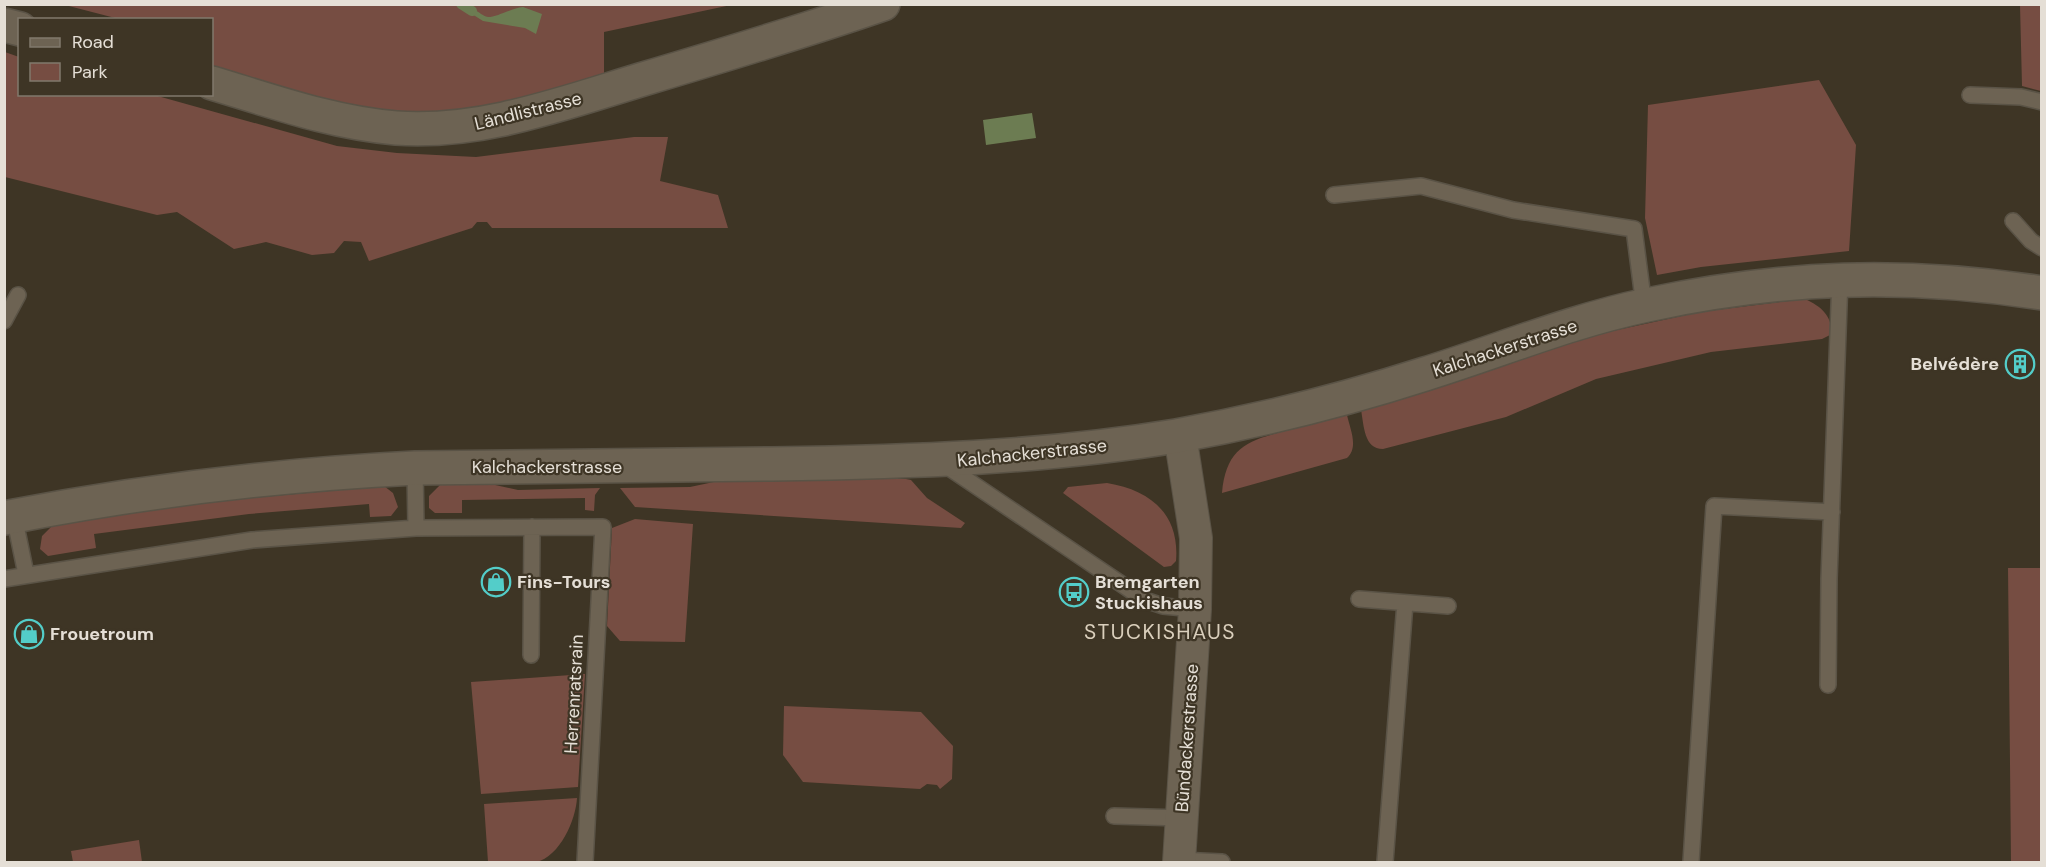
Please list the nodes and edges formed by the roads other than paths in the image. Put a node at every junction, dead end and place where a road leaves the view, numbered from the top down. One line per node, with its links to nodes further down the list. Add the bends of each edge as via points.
1 (883, 4): 2 (street, Ländlistrasse)
2 (835, 12): 3 (street, Ländlistrasse, via 563,104 470,126 428,129 362,125)
3 (213, 83)
4 (1970, 95): 5 (lane)
5 (2042, 102)
6 (1334, 195): 12 (lane, via 1421,186 1513,210 1634,229)
7 (2013, 221): 8 (lane)
8 (2042, 248)
9 (1840, 278): 10 (street, Kalchackerstrasse, via 1936,281); 12 (street, Kalchackerstrasse, via 1742,287); 17 (lane)
10 (2042, 292)
11 (18, 296): 13 (lane)
12 (1644, 306): 14 (street, Kalchackerstrasse, via 1545,333 1349,398)
13 (4, 321)
14 (1180, 435): 15 (street, Kalchackerstrasse, via 1102,447); 26 (street, Bündackerstrasse, via 1195,526)
15 (940, 462): 16 (street, Kalchackerstrasse); 26 (lane, via 1145,600)
16 (415, 468): 18 (street, Kalchackerstrasse, via 335,472 153,491); 20 (lane)
17 (1832, 512): 28 (lane); 35 (lane, via 1714,506)
18 (9, 517): 21 (lane)
19 (532, 527): 20 (lane); 27 (lane); 32 (lane, Herrenratsrain, via 603,527)
20 (416, 528): 21 (lane, via 252,540)
21 (26, 574): 22 (lane)
22 (4, 579)
23 (1359, 599): 24 (lane)
24 (1405, 603): 25 (lane); 34 (lane)
25 (1448, 606)
26 (1195, 609): 30 (street, Bündackerstrasse)
27 (531, 656)
28 (1828, 686)
29 (1114, 816): 30 (lane)
30 (1181, 818): 31 (street, Bündackerstrasse)
31 (1179, 861): 33 (lane)
32 (585, 862)
33 (1222, 862)
34 (1385, 862)
35 (1691, 862)

